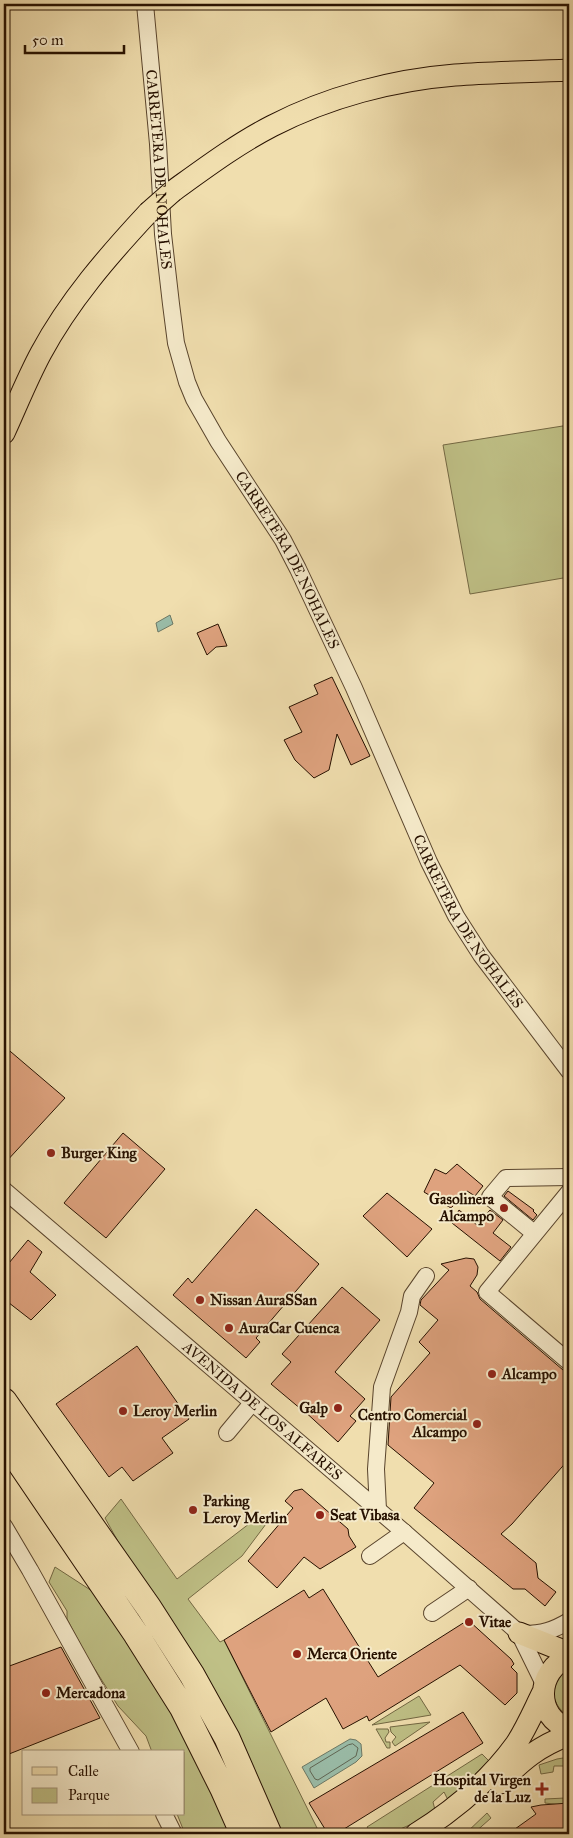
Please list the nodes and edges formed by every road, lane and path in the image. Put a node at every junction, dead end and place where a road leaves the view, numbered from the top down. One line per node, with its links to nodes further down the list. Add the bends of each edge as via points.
1 (145, 4): 4 (street, CARRETERA DE NOHALES, via 163,234 176,342 187,382 218,441 283,540 298,569 456,916 481,955)
2 (569, 70): 3 (main road, bridge, via 454,75 396,84 312,108 272,126 225,154 148,213 75,299 41,353)
3 (4, 433)
4 (569, 1071)
5 (569, 1176): 9 (street, via 506,1178 490,1197)
6 (4, 1190): 8 (street, AVENIDA DE LOS ALFARES)
7 (569, 1192): 9 (street)
8 (10, 1204): 13 (street, AVENIDA DE LOS ALFARES)
9 (534, 1233): 11 (street, via 487,1292)
10 (426, 1276): 17 (street, via 412,1296 382,1387 376,1469)
11 (569, 1362)
12 (5, 1403): 35 (highway, via 149,1608 192,1675 226,1738)
13 (252, 1403): 14 (street); 17 (street, AVENIDA DE LOS ALFARES)
14 (228, 1433)
15 (4, 1440): 20 (highway)
16 (4, 1456): 20 (highway)
17 (378, 1510): 19 (street, AVENIDA DE LOS ALFARES)
18 (4, 1526): 31 (street)
19 (404, 1532): 21 (street); 22 (street, AVENIDA DE LOS ALFARES)
20 (70, 1537): 34 (highway, via 182,1707)
21 (370, 1556)
22 (469, 1588): 23 (street); 26 (street, AVENIDA DE LOS ALFARES)
23 (432, 1612)
24 (569, 1621): 26 (street, via 547,1632)
25 (569, 1628): 27 (street)
26 (519, 1633): 27 (main road); 28 (street)
27 (564, 1656): 28 (main road, via 547,1676)
28 (544, 1688): 29 (main road, via 549,1713); 36 (main road, via 524,1730 500,1763 464,1799)
29 (569, 1729)
30 (569, 1735): 37 (main road, via 524,1759 476,1807)
31 (130, 1750)
32 (165, 1816): 33 (street)
33 (174, 1834)
34 (243, 1834)
35 (269, 1834)
36 (416, 1834)
37 (442, 1834)

